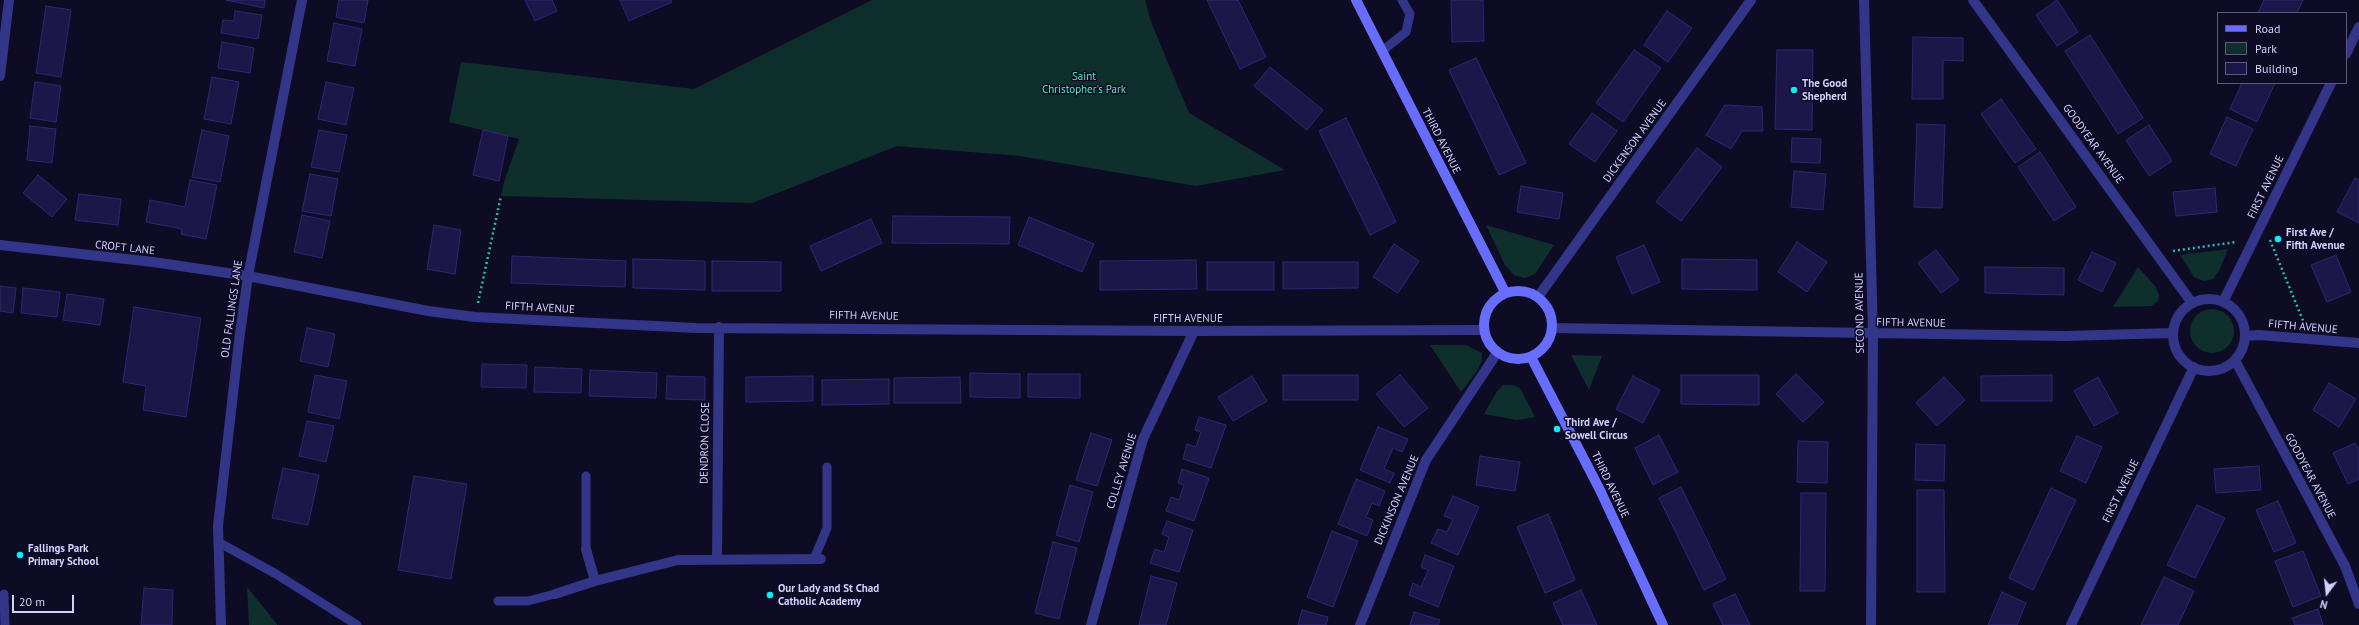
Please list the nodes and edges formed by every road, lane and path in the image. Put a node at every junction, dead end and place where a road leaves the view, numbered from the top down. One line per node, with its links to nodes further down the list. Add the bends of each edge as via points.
1 (9, 0): 11 (street)
2 (302, 0): 18 (street, OLD FALLINGS LANE)
3 (1356, 0): 9 (street, THIRD AVENUE)
4 (1402, 0): 9 (lane, via 1410,14 1406,32)
5 (1751, 0): 20 (street, DICKENSON AVENUE)
6 (1864, 0): 29 (street, SECOND AVENUE)
7 (1973, 0): 17 (street, GOODYEAR AVENUE)
8 (2359, 27): 10 (street)
9 (1382, 51): 19 (street, THIRD AVENUE)
10 (2347, 52)
11 (0, 76)
12 (2331, 84): 14 (street, FIRST AVENUE)
13 (501, 196): 23 (path)
14 (2262, 222): 15 (street, FIRST AVENUE); 31 (path)
15 (2254, 239): 17 (path); 21 (street, FIRST AVENUE)
16 (0, 245): 18 (street, CROFT LANE)
17 (2156, 253): 22 (street, GOODYEAR AVENUE)
18 (248, 276): 23 (street, FIFTH AVENUE, via 428,311); 39 (street, OLD FALLINGS LANE)
19 (1505, 292): 20 (street, via 1528,291); 26 (street, via 1495,298 1487,308)
20 (1538, 297): 25 (street, via 1549,311)
21 (2223, 302): 22 (street, via 2213,299); 30 (street, via 2240,315)
22 (2192, 303): 28 (street, via 2176,321)
23 (475, 317): 24 (street, FIFTH AVENUE)
24 (719, 327): 27 (street, FIFTH AVENUE); 42 (street, DENDRON CLOSE)
25 (1552, 328): 29 (street, FIFTH AVENUE); 34 (street, via 1545,346)
26 (1483, 330): 27 (street, FIFTH AVENUE); 33 (street, via 1486,339)
27 (1194, 331): 51 (street, COLLEY AVENUE, via 1143,439)
28 (2174, 333): 29 (street, FIFTH AVENUE, via 2065,336); 36 (street, via 2178,353)
29 (1874, 335): 54 (street, SECOND AVENUE)
30 (2245, 336): 31 (street, FIFTH AVENUE); 35 (street, via 2242,349)
31 (2311, 340): 32 (street, FIFTH AVENUE)
32 (2359, 344)
33 (1497, 352): 34 (street, via 1508,358); 52 (street, DICKINSON AVENUE, via 1426,460)
34 (1531, 357): 53 (street, THIRD AVENUE, via 1600,490)
35 (2235, 360): 36 (street, via 2226,367 2215,370); 47 (street, GOODYEAR AVENUE, via 2345,566)
36 (2194, 367): 55 (street, FIRST AVENUE)
37 (826, 467): 41 (lane, via 827,528)
38 (586, 476): 40 (lane)
39 (218, 542): 49 (street, OLD FALLINGS LANE); 50 (lane, via 276,574)
40 (586, 549): 43 (street)
41 (818, 559): 42 (street)
42 (718, 560): 43 (street, via 678,560)
43 (595, 581): 45 (street)
44 (4, 594): 48 (lane)
45 (556, 594): 46 (lane, via 528,601)
46 (498, 601)
47 (2359, 604)
48 (5, 625)
49 (221, 625)
50 (357, 625)
51 (1091, 625)
52 (1360, 625)
53 (1662, 625)
54 (1871, 625)
55 (2071, 625)

